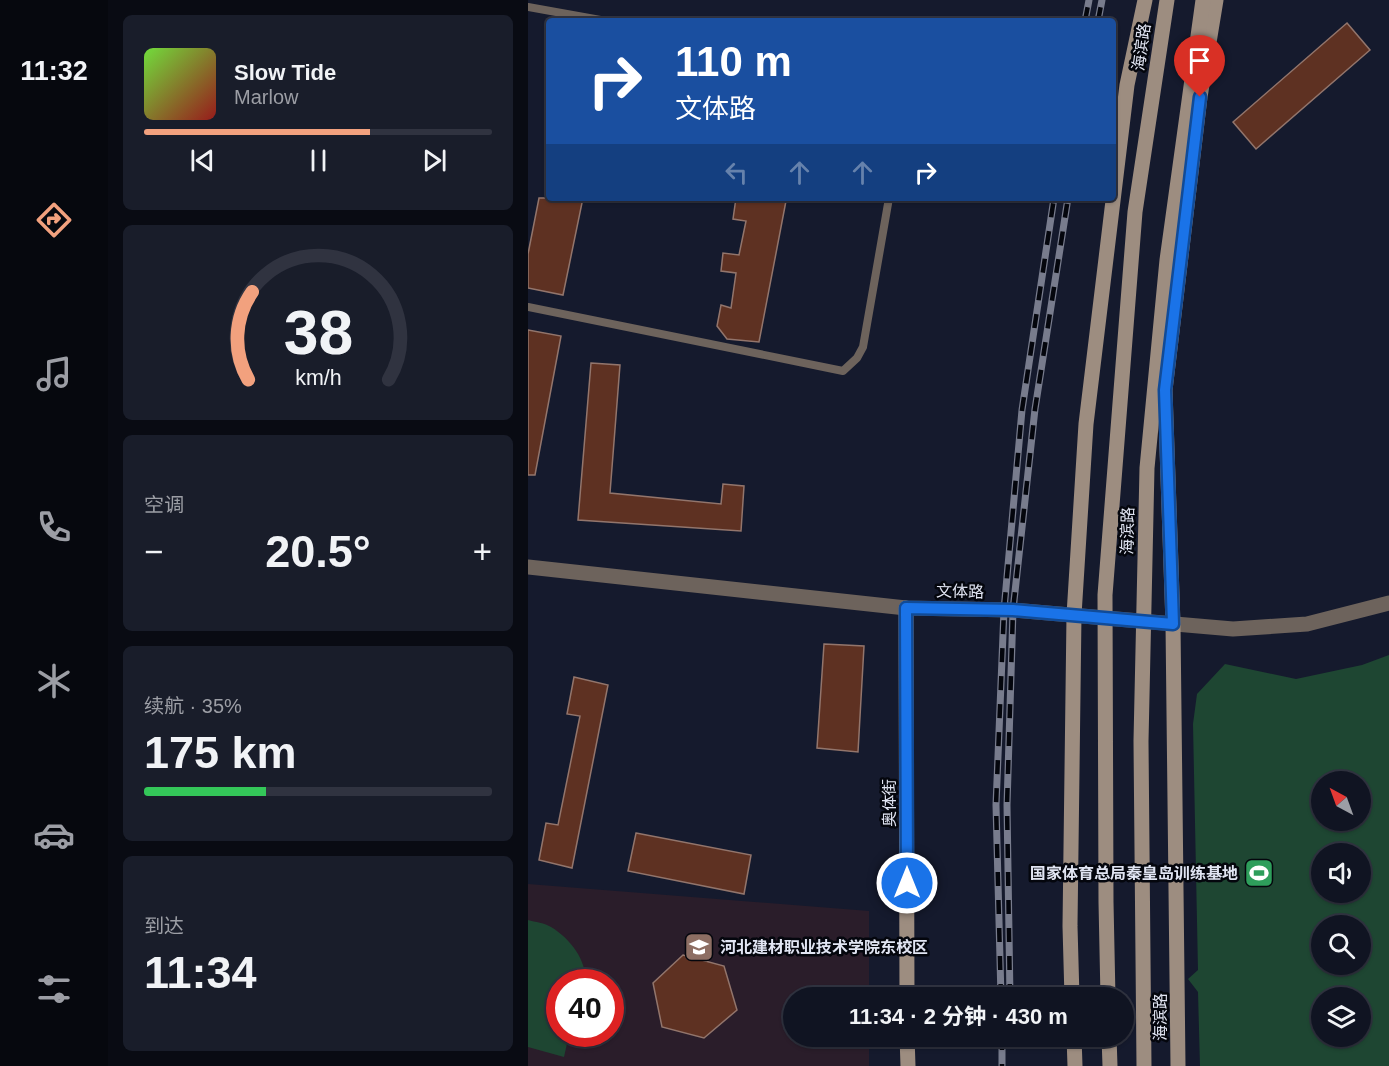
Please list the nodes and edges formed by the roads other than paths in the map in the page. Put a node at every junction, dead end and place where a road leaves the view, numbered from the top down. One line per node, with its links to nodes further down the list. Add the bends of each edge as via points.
1 (1145, 0): 7 (street, 海滨路, via 1127,85)
2 (1167, 0): 18 (street, 海滨路, bridge, via 1135,212 1105,594)
3 (1203, 0): 25 (street, 海滨路, bridge, via 1167,260 1147,468 1141,741)
4 (1216, 0): 15 (street, 海滨路, via 1200,97 1165,390)
5 (528, 7): 6 (lane)
6 (589, 18)
7 (1116, 176)
8 (889, 201): 10 (lane, via 863,347 843,371)
9 (1113, 201): 14 (street, 海滨路, via 1086,424)
10 (528, 307)
11 (528, 567): 13 (street, 文体路)
12 (1389, 603): 15 (street, 文体路, via 1307,624 1233,629)
13 (906, 608): 14 (street, 文体路); 16 (street, 奥体街)
14 (1074, 615): 15 (street, 文体路); 17 (street, 海滨路)
15 (1173, 624): 26 (street, 海滨路)
16 (907, 987)
17 (1072, 987)
18 (1108, 987)
19 (908, 1047): 22 (street)
20 (1074, 1047): 23 (street)
21 (1109, 1047): 24 (street)
22 (908, 1066)
23 (1075, 1066)
24 (1110, 1066)
25 (1144, 1066)
26 (1178, 1066)

